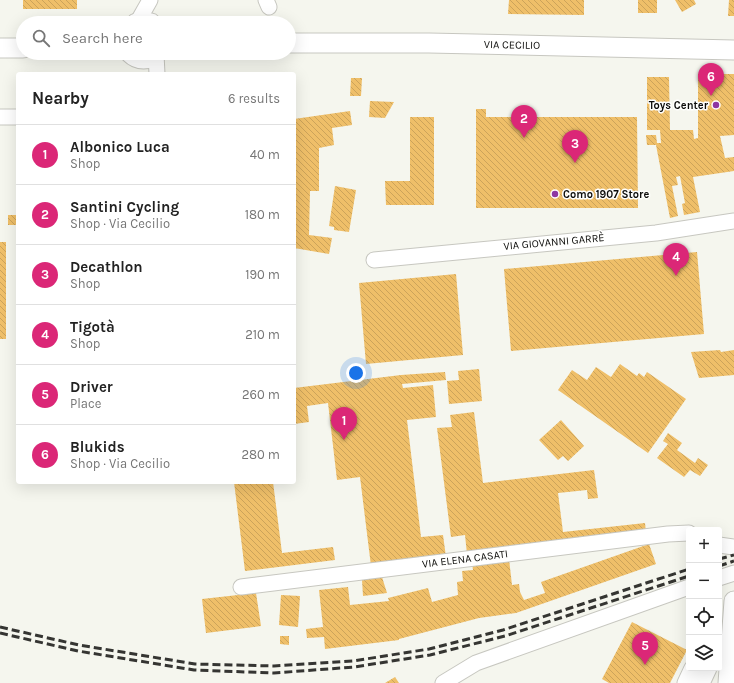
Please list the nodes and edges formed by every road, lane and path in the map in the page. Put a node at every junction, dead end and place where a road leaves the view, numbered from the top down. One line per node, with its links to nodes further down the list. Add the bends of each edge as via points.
1 (150, 0): 2 (street); 3 (street)
2 (141, 16)
3 (153, 16)
4 (296, 43): 7 (main road, VIA CECILIO)
5 (0, 48): 6 (main road)
6 (16, 48)
7 (734, 50)
8 (148, 60): 9 (street)
9 (156, 72)
10 (0, 117): 11 (street)
11 (16, 117)
12 (734, 221): 13 (street, VIA GIOVANNI GARRÈ, via 656,233)
13 (374, 260)
14 (686, 533): 17 (street, VIA ELENA CASATI)
15 (734, 573): 16 (street)
16 (722, 577)
17 (240, 587)
18 (686, 588): 23 (street, via 476,663)
19 (726, 626): 22 (main road); 26 (main road)
20 (690, 671): 24 (street)
21 (706, 671): 25 (main road)
22 (729, 678)
23 (443, 683)
24 (684, 683)
25 (700, 683)
26 (714, 683)

